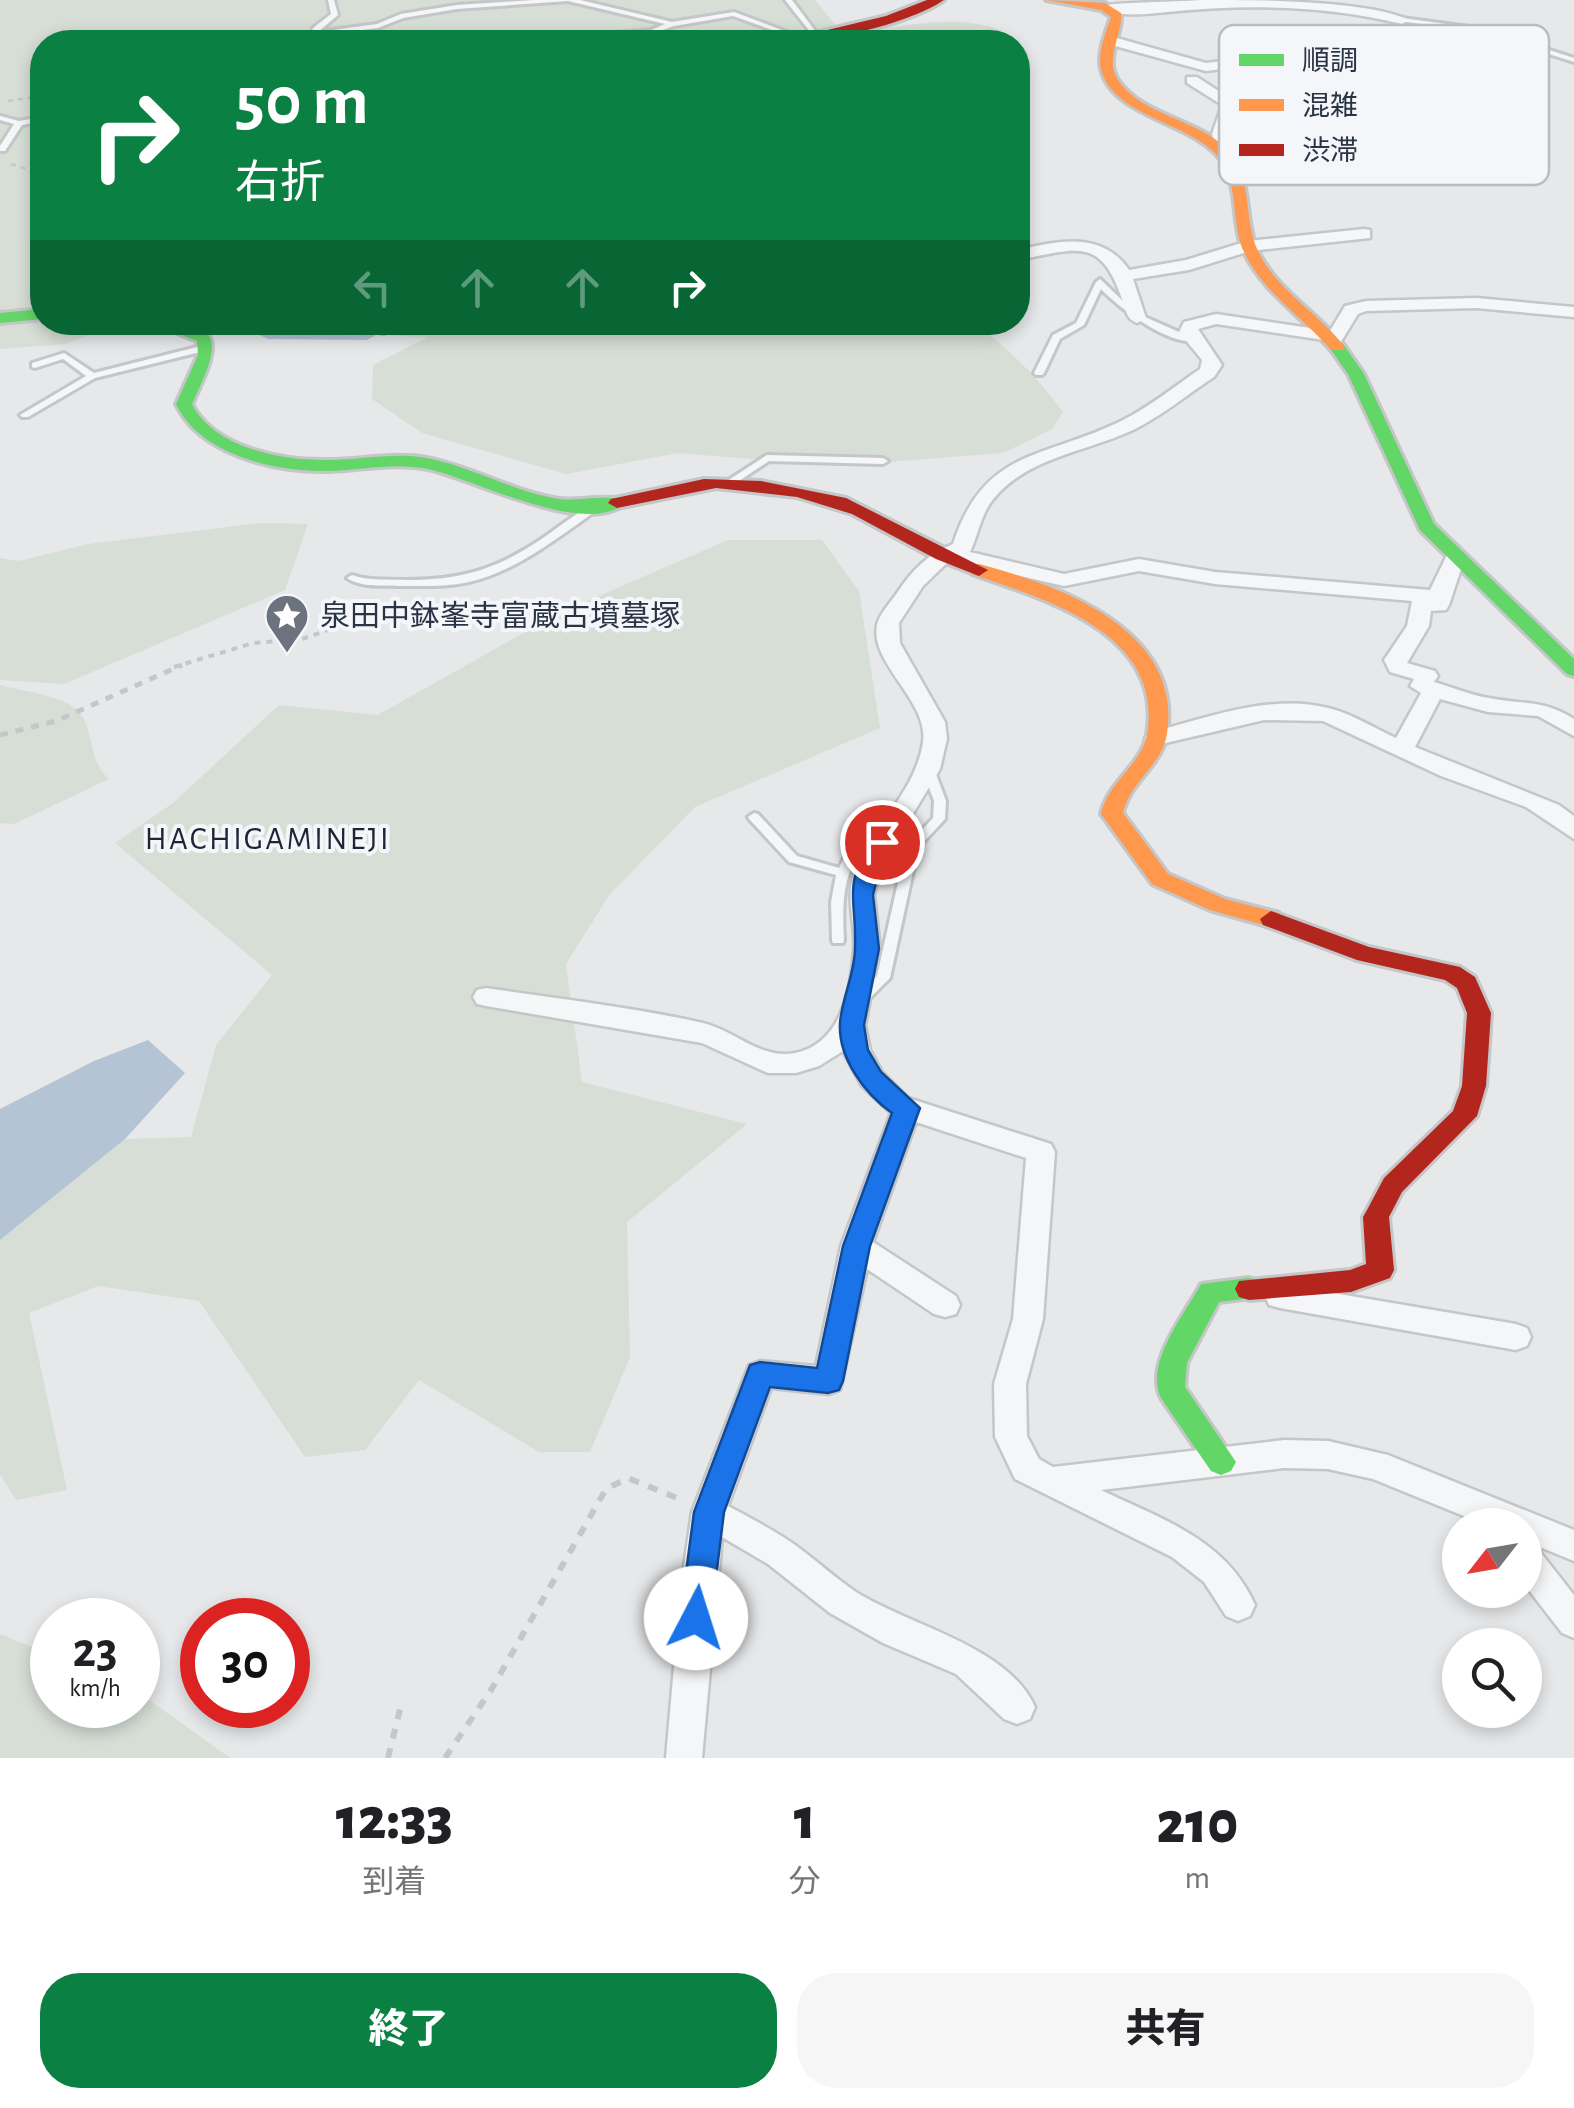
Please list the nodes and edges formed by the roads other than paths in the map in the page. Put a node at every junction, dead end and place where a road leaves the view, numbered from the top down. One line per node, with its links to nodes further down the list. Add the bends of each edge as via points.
1 (331, 0): 10 (lane, via 335,15)
2 (568, 0): 8 (lane); 11 (lane, via 406,14)
3 (788, 0): 14 (lane)
4 (938, 0): 15 (street)
5 (1052, 0): 6 (street)
6 (1104, 3): 7 (street, via 1155,10 1234,1); 16 (street, via 1117,16)
7 (1402, 20): 9 (lane)
8 (672, 24): 12 (lane); 13 (lane, via 734,14)
9 (1443, 25)
10 (315, 30)
11 (356, 30)
12 (657, 30)
13 (775, 30)
14 (798, 30)
15 (843, 30)
16 (1113, 41): 19 (street); 28 (street, via 1106,65 1123,93)
17 (1549, 52): 18 (lane)
18 (1574, 60)
19 (1180, 62): 20 (street); 21 (street)
20 (1219, 66)
21 (1192, 80): 22 (street); 23 (street)
22 (1219, 88)
23 (1219, 97)
24 (0, 118): 26 (lane)
25 (30, 122): 26 (lane)
26 (20, 123): 27 (lane)
27 (2, 149)
28 (1219, 150)
29 (1235, 185): 31 (street)
30 (1364, 234): 31 (street)
31 (1248, 246): 33 (street); 39 (street, via 1290,302)
32 (1030, 253): 33 (street, via 1074,243 1104,254)
33 (1122, 276): 37 (street)
34 (1574, 312): 39 (street, via 1476,303 1366,306 1351,310)
35 (30, 315): 36 (street)
36 (0, 318)
37 (1137, 318): 40 (lane); 43 (lane, via 1100,282 1080,324 1056,337)
38 (199, 335): 41 (street)
39 (1330, 338): 40 (street, via 1216,319 1190,326); 50 (street, via 1356,374 1426,526)
40 (1193, 340): 49 (street, via 1211,358 1206,374 1128,425 1023,462 979,506 962,548)
41 (205, 348): 44 (lane); 48 (street, via 184,404 196,426 234,448 310,465 434,464 528,500)
42 (35, 364): 44 (lane, via 64,356)
43 (1039, 373)
44 (92, 376): 45 (lane)
45 (25, 415)
46 (883, 461): 47 (lane, via 779,457)
47 (729, 483): 48 (street); 49 (street, via 838,501)
48 (592, 508): 51 (lane, via 519,558 482,574 451,582)
49 (946, 555): 52 (street, via 1064,580 1139,565); 56 (street, via 1077,604 1102,620 1141,654 1157,680); 58 (street, via 915,582 888,623 889,644 934,722)
50 (1455, 557): 52 (street); 53 (street)
51 (352, 578)
52 (1438, 597): 54 (street, via 1438,605 1421,603 1418,626 1394,660 1427,676 1421,686)
53 (1574, 670)
54 (1434, 690): 55 (street, via 1488,705 1544,710); 57 (street)
55 (1574, 729)
56 (1157, 738): 57 (street, via 1267,713 1312,712); 68 (street, via 1113,801 1112,814 1160,879 1366,954 1452,972 1467,983 1479,1014 1474,1086 1464,1116 1393,1185 1376,1217 1380,1270 1351,1281)
57 (1402, 749): 61 (street)
58 (928, 768): 60 (street); 65 (lane, via 939,819 912,847 883,978)
59 (754, 816): 62 (lane, via 793,858)
60 (895, 818): 62 (lane, via 874,827); 65 (street, via 868,866 861,895 867,949)
61 (1572, 823)
62 (840, 872): 63 (lane)
63 (838, 940)
64 (486, 997): 65 (street, via 704,1033 779,1064 835,1048)
65 (854, 1014): 66 (street, via 856,1050 872,1079)
66 (907, 1108): 67 (street); 72 (street, via 1042,1152 1028,1319 1010,1384 1011,1437 1026,1469)
67 (856, 1246): 69 (street); 74 (street, via 828,1381 760,1374)
68 (1241, 1290): 70 (street); 71 (street, via 1212,1292 1173,1362 1172,1389)
69 (944, 1305)
70 (1516, 1337)
71 (1221, 1462): 72 (street); 73 (street, via 1328,1455 1376,1465)
72 (1049, 1482): 78 (street, via 1184,1546 1216,1571)
73 (1471, 1508)
74 (709, 1512): 80 (street, via 780,1554 842,1602 968,1662); 81 (street)
75 (1542, 1533): 76 (street)
76 (1574, 1546)
77 (1542, 1581): 79 (street)
78 (1238, 1605)
79 (1574, 1622)
80 (1017, 1707)
81 (684, 1758)

